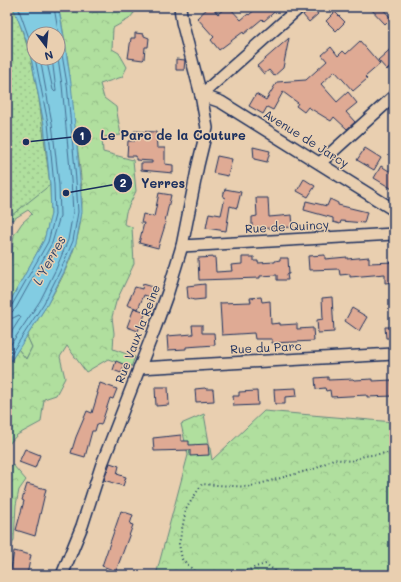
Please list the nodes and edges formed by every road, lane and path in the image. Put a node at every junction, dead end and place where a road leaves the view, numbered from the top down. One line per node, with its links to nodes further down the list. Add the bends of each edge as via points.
1 (180, 7): 3 (street, Rue Vaux la Reine)
2 (300, 7): 3 (street)
3 (201, 95): 5 (street, Avenue de Jarcy, via 221,102); 8 (street, Rue Vaux la Reine, via 207,128)
4 (394, 96): 5 (street)
5 (320, 163): 6 (street, Avenue de Jarcy)
6 (394, 210)
7 (394, 234): 8 (street, Rue de Quincy)
8 (182, 246): 10 (street, Rue Vaux la Reine)
9 (394, 354): 10 (street, Rue du Parc)
10 (140, 368): 12 (street, Rue Vaux la Reine)
11 (394, 452): 13 (path, via 364,456 351,461 333,459 317,468 248,487 202,484 186,508 178,544 182,559 196,573)
12 (62, 575)
13 (217, 575)
14 (239, 575): 15 (path, via 266,564)
15 (280, 575)

